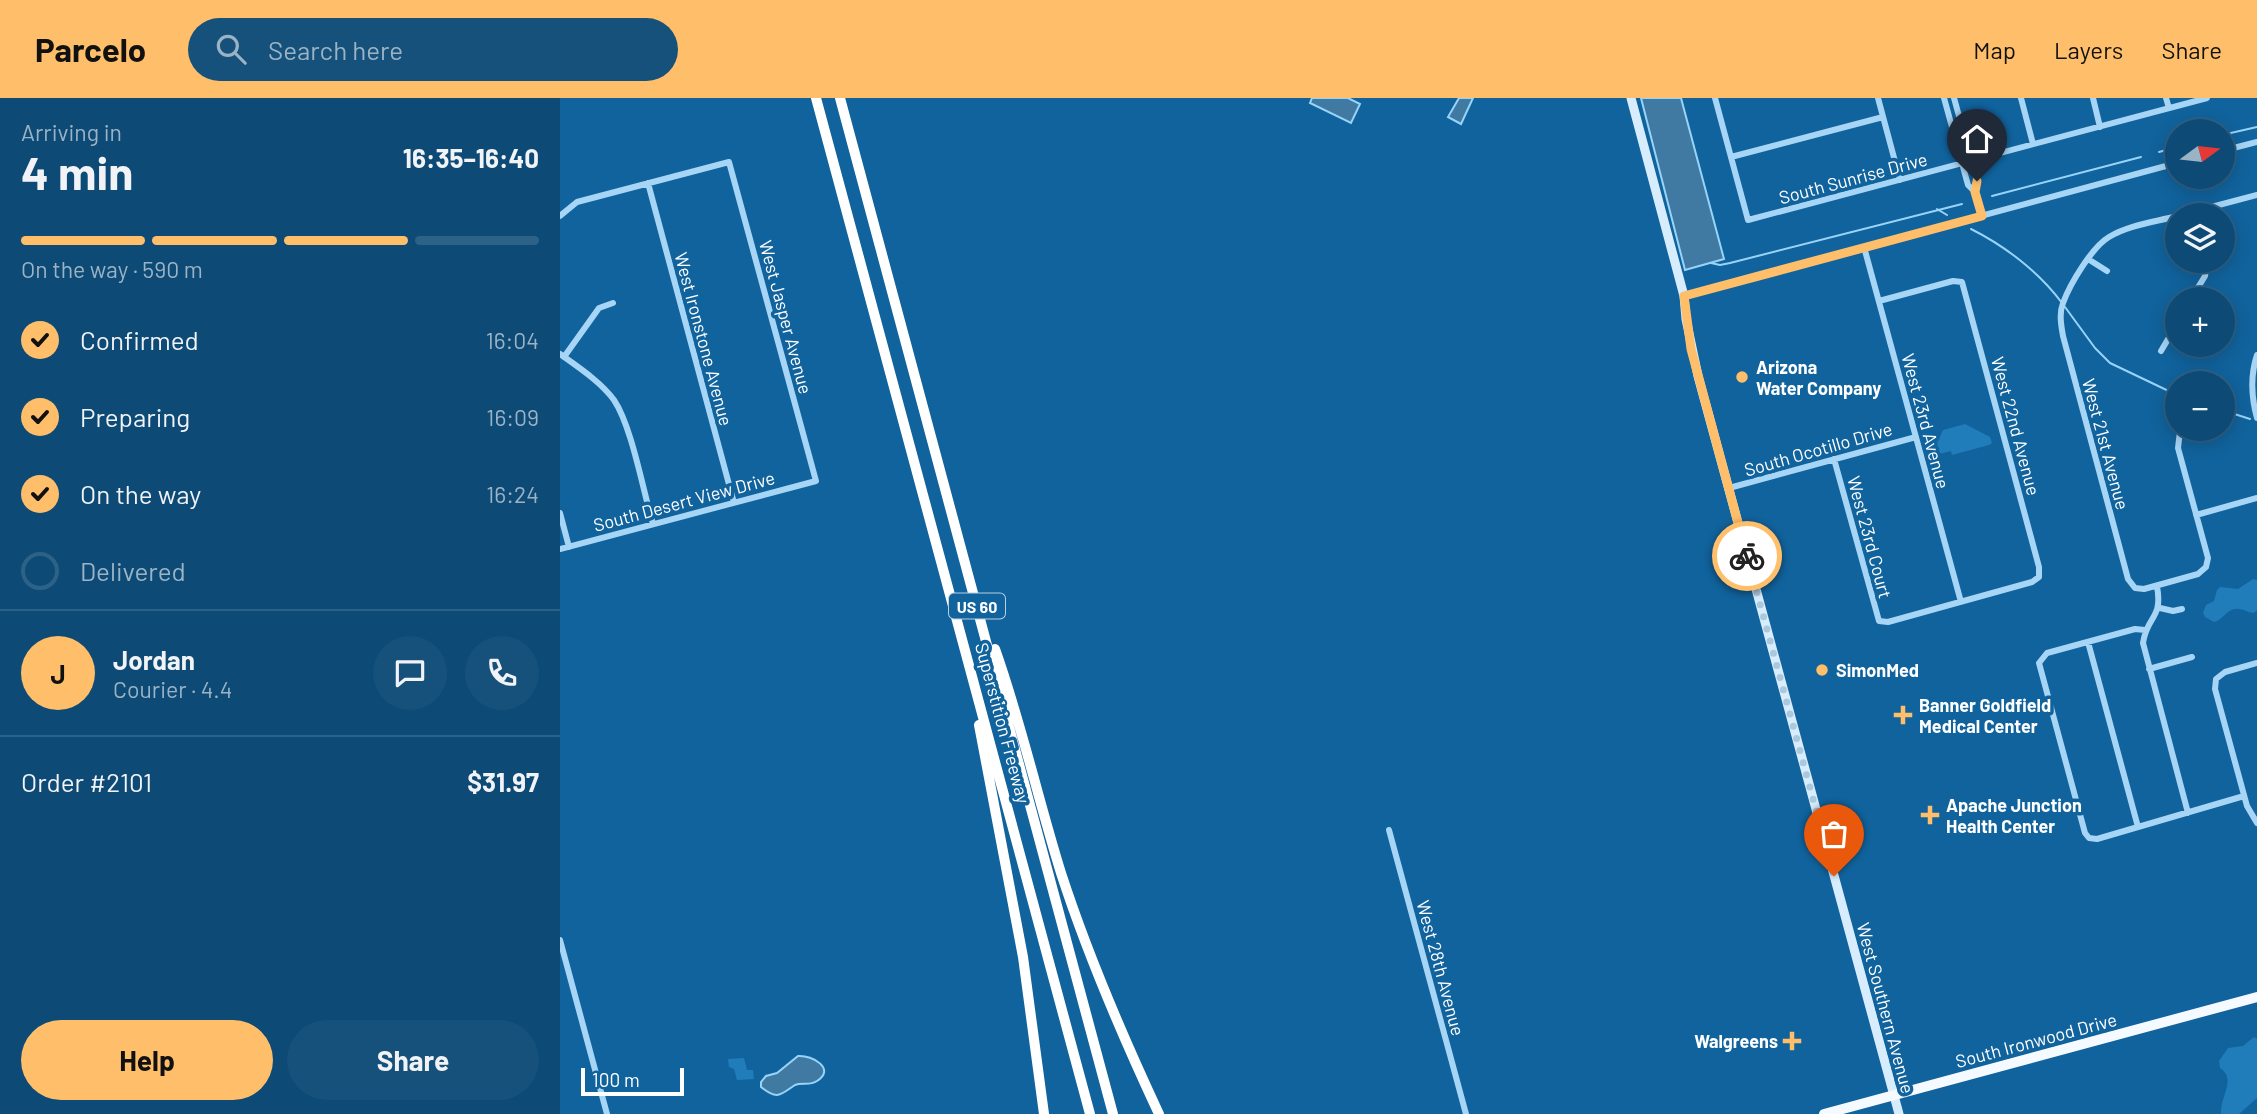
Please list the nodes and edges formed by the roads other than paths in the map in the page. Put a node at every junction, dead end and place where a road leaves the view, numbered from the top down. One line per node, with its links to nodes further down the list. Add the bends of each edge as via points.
1 (816, 98): 60 (highway, Superstition Freeway / US 60)
2 (840, 98): 53 (highway, Superstition Freeway / US 60)
3 (1630, 98): 33 (main road, West Southern Avenue)
4 (1715, 98): 18 (street)
5 (1878, 98): 13 (street)
6 (1944, 98): 20 (street)
7 (1954, 98): 19 (street)
8 (2021, 98): 16 (street)
9 (2092, 98): 14 (street)
10 (2166, 98): 12 (street)
11 (2207, 98): 12 (street, South Sunrise Drive)
12 (2169, 108): 14 (street, South Sunrise Drive)
13 (1883, 117): 18 (street); 22 (street)
14 (2100, 127): 16 (street, South Sunrise Drive)
15 (2257, 142): 17 (street)
16 (2033, 144): 19 (street, South Sunrise Drive)
17 (2235, 148)
18 (1731, 157): 22 (street, South Sunrise Drive, via 1748,220)
19 (1971, 161): 20 (street, South Sunrise Drive); 24 (street)
20 (1962, 163): 22 (street, South Sunrise Drive); 24 (street, via 1968,186)
21 (2165, 166): 28 (street)
22 (1900, 180)
23 (648, 183): 27 (street, via 578,202); 44 (street, West Jasper Avenue, via 729,162); 47 (street, West Ironstone Avenue)
24 (1975, 192): 28 (street)
25 (2257, 195): 26 (street)
26 (2230, 203)
27 (560, 216)
28 (1978, 217): 30 (street)
29 (2165, 220): 31 (street, via 2119,231)
30 (1864, 247): 33 (street); 34 (street, West 23rd Avenue)
31 (2088, 259): 32 (street); 54 (street, West 21st Avenue, via 2062,304 2063,336 2128,579 2135,588)
32 (2107, 271)
33 (1684, 296): 45 (main road, West Southern Avenue, via 1691,349)
34 (1878, 301): 41 (street, West 23rd Avenue); 55 (street, West 22nd Avenue, via 1962,282 2039,577)
35 (613, 303): 39 (street, via 599,308)
36 (2165, 344): 37 (street)
37 (2161, 351)
38 (2257, 355): 40 (street, via 2252,370)
39 (562, 356): 50 (street, via 613,399)
40 (2256, 415)
41 (1916, 436): 43 (street, South Ocotillo Drive); 55 (street, West 23rd Avenue)
42 (2179, 441): 49 (street)
43 (1835, 459): 45 (street, South Ocotillo Drive); 55 (street, West 23rd Court, via 1879,621)
44 (816, 481): 47 (street, South Desert View Drive)
45 (1729, 488): 71 (main road, West Southern Avenue)
46 (2257, 498): 49 (street)
47 (734, 503): 50 (street, South Desert View Drive)
48 (560, 513): 51 (street)
49 (2196, 515): 54 (street, via 2208,558 2206,567 2198,574)
50 (653, 524): 51 (street, South Desert View Drive)
51 (569, 547): 52 (street, South Desert View Drive)
52 (560, 549)
53 (967, 572): 75 (highway, Superstition Freeway / US 60); 76 (highway, via 998,657 1084,940)
54 (2157, 586): 56 (street)
55 (1961, 602)
56 (2160, 608): 57 (street); 58 (street)
57 (2182, 609)
58 (2145, 630): 59 (street); 63 (street)
59 (2088, 642): 67 (street); 67 (street, via 2048,653 2039,663 2085,833 2097,839)
60 (967, 657): 73 (highway, via 1023,957); 74 (highway, Superstition Freeway / US 60)
61 (2193, 657): 63 (street)
62 (2257, 663): 64 (street, via 2225,672 2216,679 2215,689)
63 (2149, 669): 65 (street)
64 (2244, 796): 65 (street); 66 (street)
65 (2188, 813): 67 (street)
66 (2257, 823)
67 (2138, 827)
68 (1389, 830): 77 (street, West 28th Avenue)
69 (560, 940): 72 (street)
70 (2257, 997): 71 (main road, South Ironwood Drive)
71 (1893, 1095): 78 (main road, South Ironwood Drive); 79 (main road, West Southern Avenue)
72 (607, 1114)
73 (1044, 1114)
74 (1090, 1114)
75 (1114, 1114)
76 (1159, 1114)
77 (1466, 1114)
78 (1824, 1114)
79 (1899, 1114)

